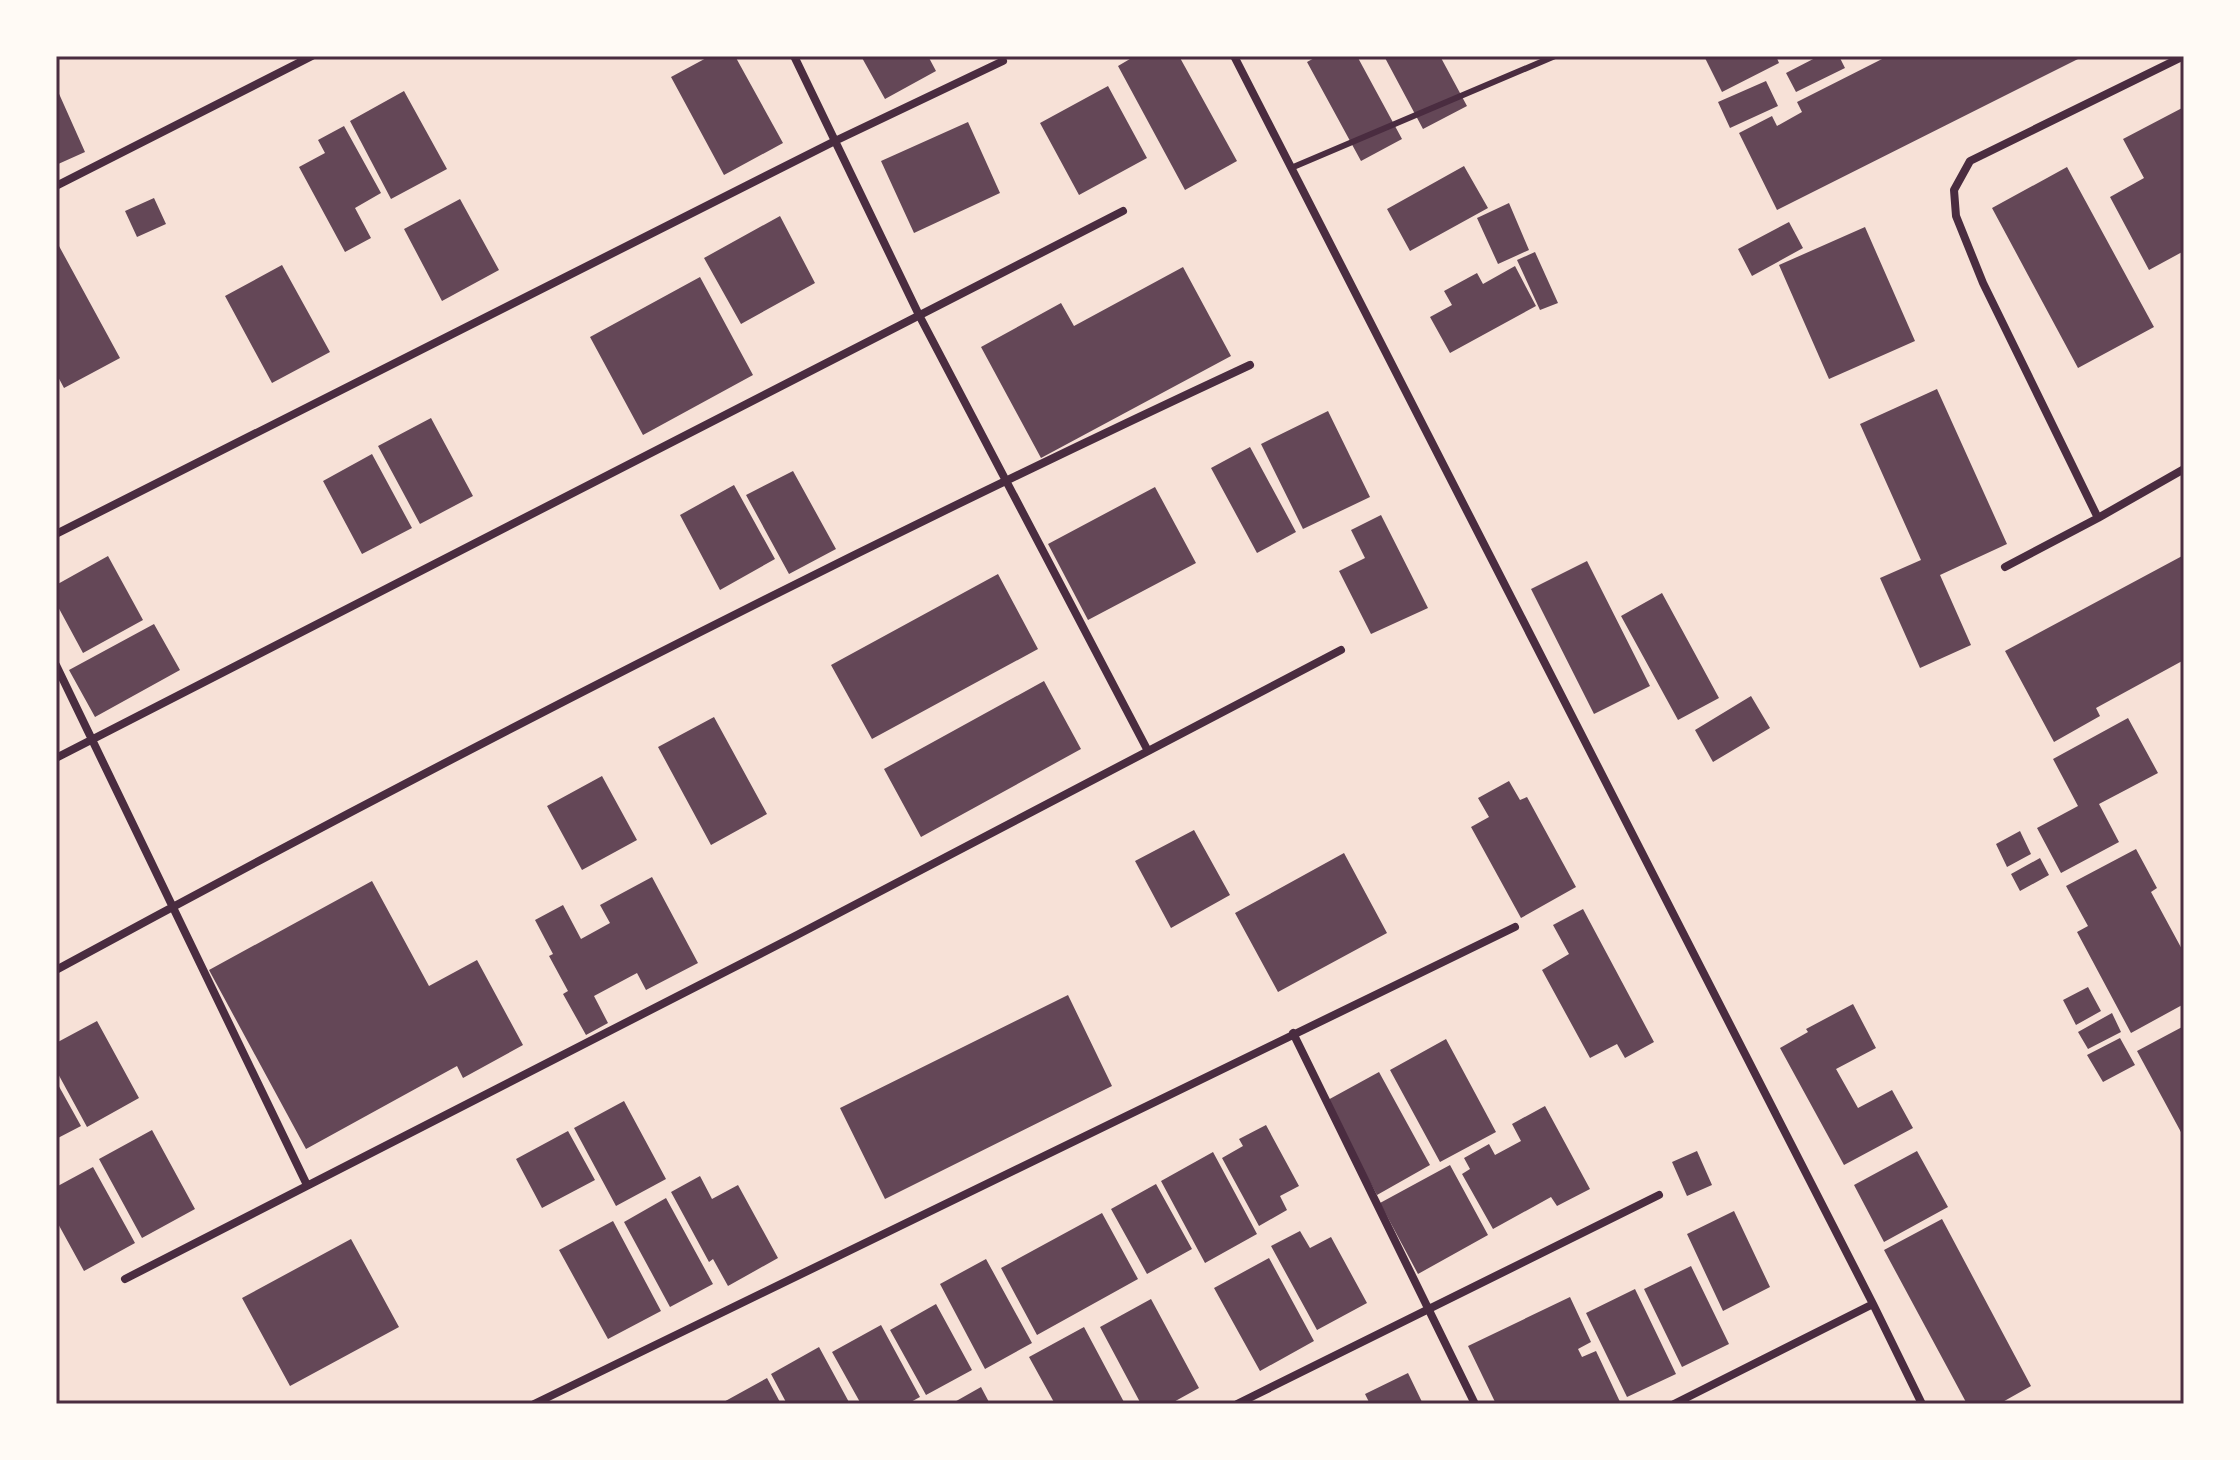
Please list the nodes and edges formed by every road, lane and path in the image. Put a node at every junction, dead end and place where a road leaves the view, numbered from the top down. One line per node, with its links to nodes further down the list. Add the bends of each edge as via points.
1 (312, 56): 9 (street)
2 (794, 56): 7 (street)
3 (1234, 56): 8 (street)
4 (1555, 56): 8 (lane)
5 (2184, 56): 15 (street, via 1970,161 1954,190 1956,216 1983,283)
6 (1003, 61): 7 (street)
7 (835, 141): 11 (street); 16 (street)
8 (1291, 168): 30 (street)
9 (56, 186)
10 (1123, 211): 11 (street)
11 (919, 315): 14 (street); 20 (street)
12 (1250, 365): 14 (street)
13 (2184, 469): 15 (street)
14 (1005, 479): 21 (street); 23 (street)
15 (2098, 518): 17 (street)
16 (56, 534)
17 (2005, 567)
18 (1341, 650): 21 (street)
19 (56, 665): 20 (street)
20 (92, 740): 22 (street); 23 (street)
21 (1148, 751): 27 (street)
22 (56, 758)
23 (173, 906): 25 (street); 27 (street)
24 (1515, 927): 26 (street)
25 (56, 970)
26 (1293, 1033): 31 (street); 32 (street)
27 (307, 1185): 29 (street)
28 (1659, 1195): 31 (street)
29 (125, 1279)
30 (1873, 1304): 35 (street); 36 (street)
31 (1427, 1307): 33 (street); 34 (street)
32 (534, 1404)
33 (1237, 1404)
34 (1475, 1404)
35 (1674, 1404)
36 (1922, 1404)

